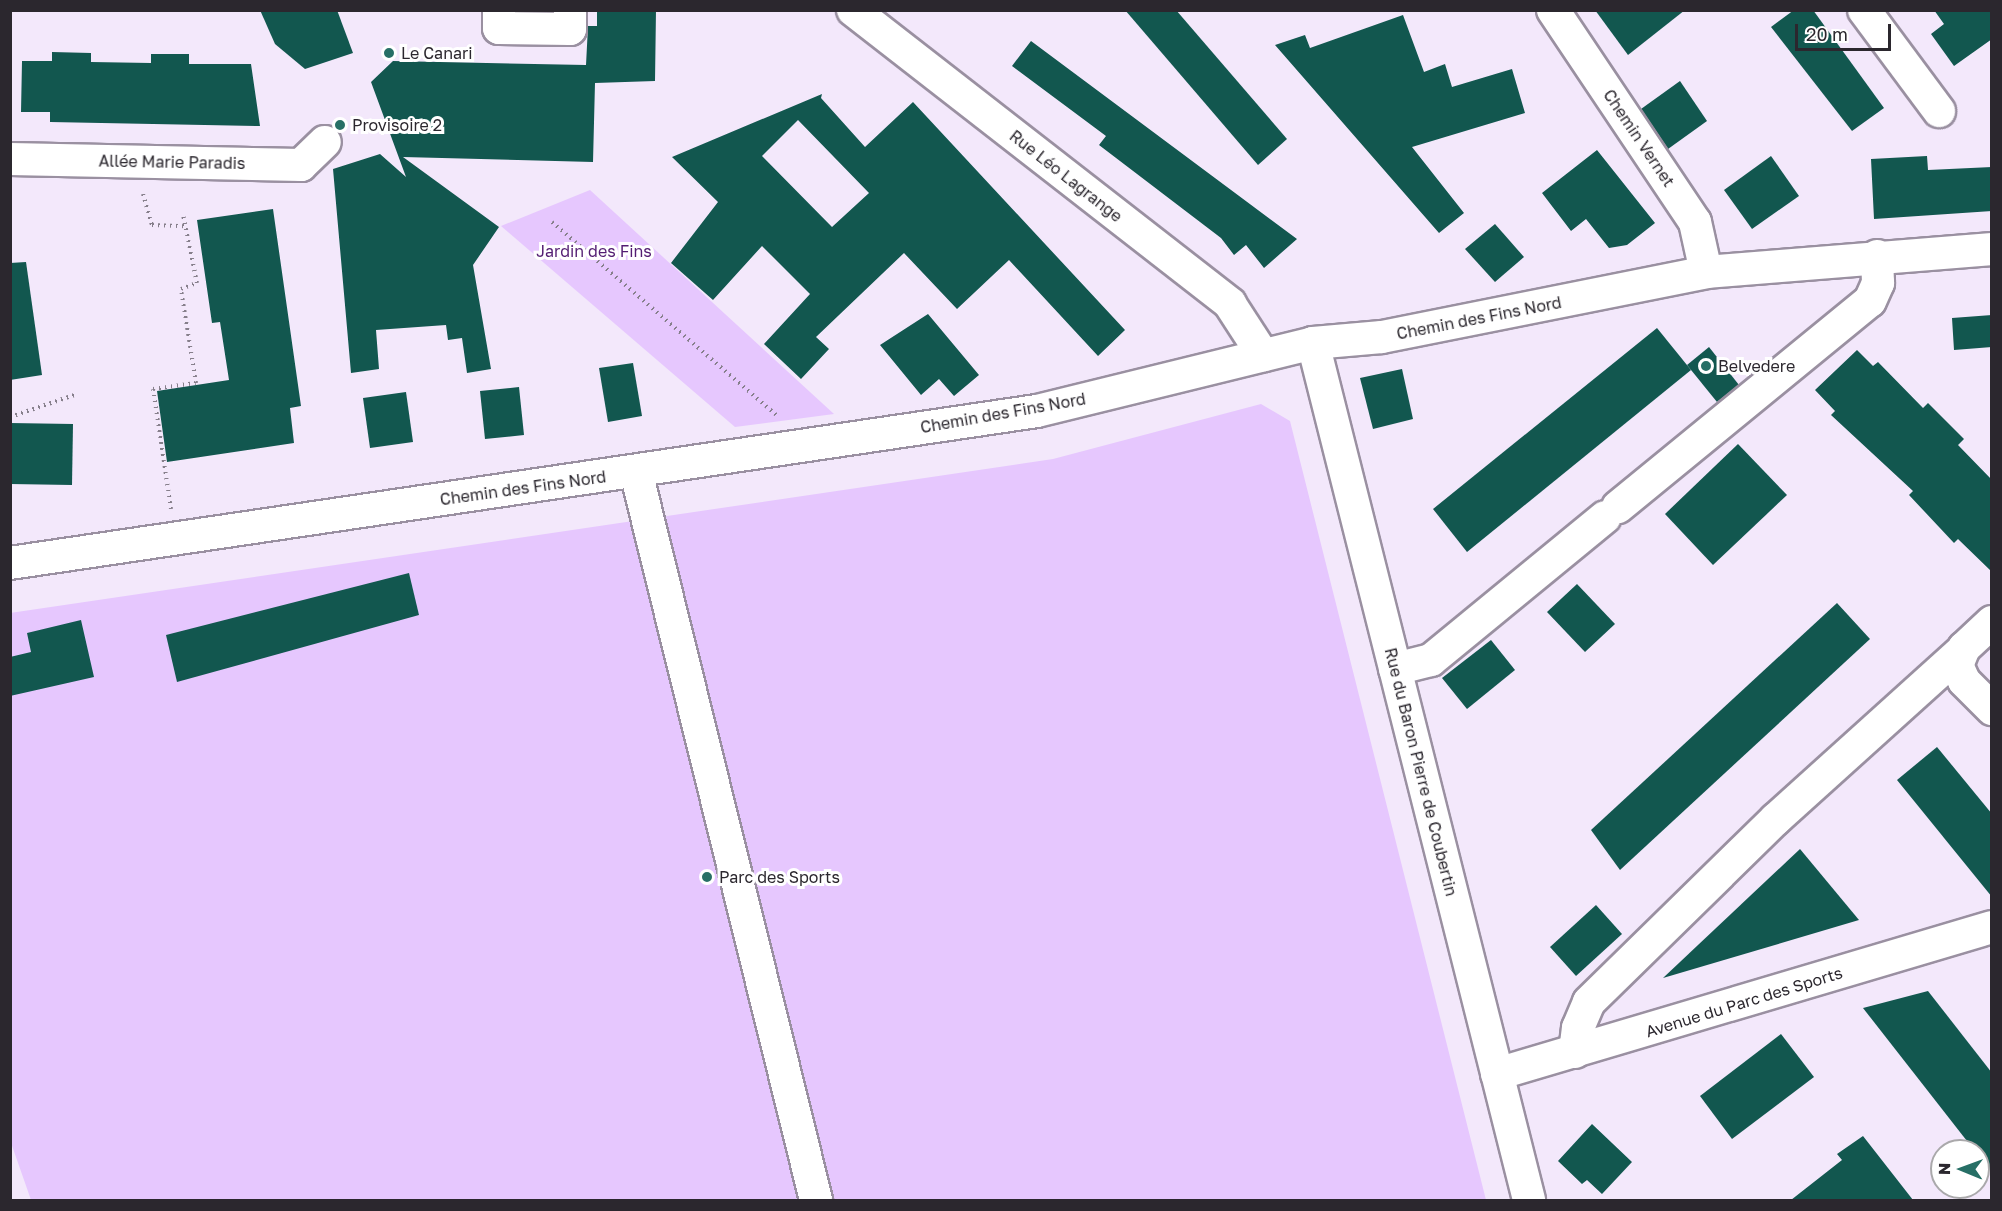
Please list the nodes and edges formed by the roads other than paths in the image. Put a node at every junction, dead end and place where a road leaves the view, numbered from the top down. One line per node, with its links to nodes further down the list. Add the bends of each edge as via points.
1 (499, 10): 2 (street, via 499,28 570,29)
2 (570, 10)
3 (853, 10): 13 (street, Rue Léo Lagrange, via 1230,304)
4 (1553, 10): 11 (street, Chemin Vernet, via 1695,222)
5 (1864, 10): 6 (street)
6 (1939, 111)
7 (325, 142): 8 (street, Allée Marie Paradis, via 301,165)
8 (10, 159)
9 (1992, 249): 10 (street, Chemin des Fins Nord)
10 (1877, 256): 11 (street, Chemin des Fins Nord); 18 (street, via 1876,293 1863,307 1431,660)
11 (1706, 272): 12 (street, Chemin des Fins Nord, via 1382,337)
12 (1313, 343): 13 (street, Chemin des Fins Nord); 18 (street, Rue du Baron Pierre de Coubertin)
13 (1263, 355): 14 (street, Chemin des Fins Nord, via 1037,411)
14 (636, 472): 15 (street, Chemin des Fins Nord); 23 (street)
15 (10, 563)
16 (1992, 622): 17 (street)
17 (1960, 653): 19 (street, via 1959,673); 21 (street, via 1776,819 1589,1002 1578,1028)
18 (1395, 669): 22 (street, Rue du Baron Pierre de Coubertin)
19 (1992, 709)
20 (1992, 927): 21 (street, Avenue du Parc des Sports)
21 (1575, 1052): 22 (street, Avenue du Parc des Sports)
22 (1497, 1074): 24 (street, Rue du Baron Pierre de Coubertin)
23 (816, 1200)
24 (1529, 1200)

